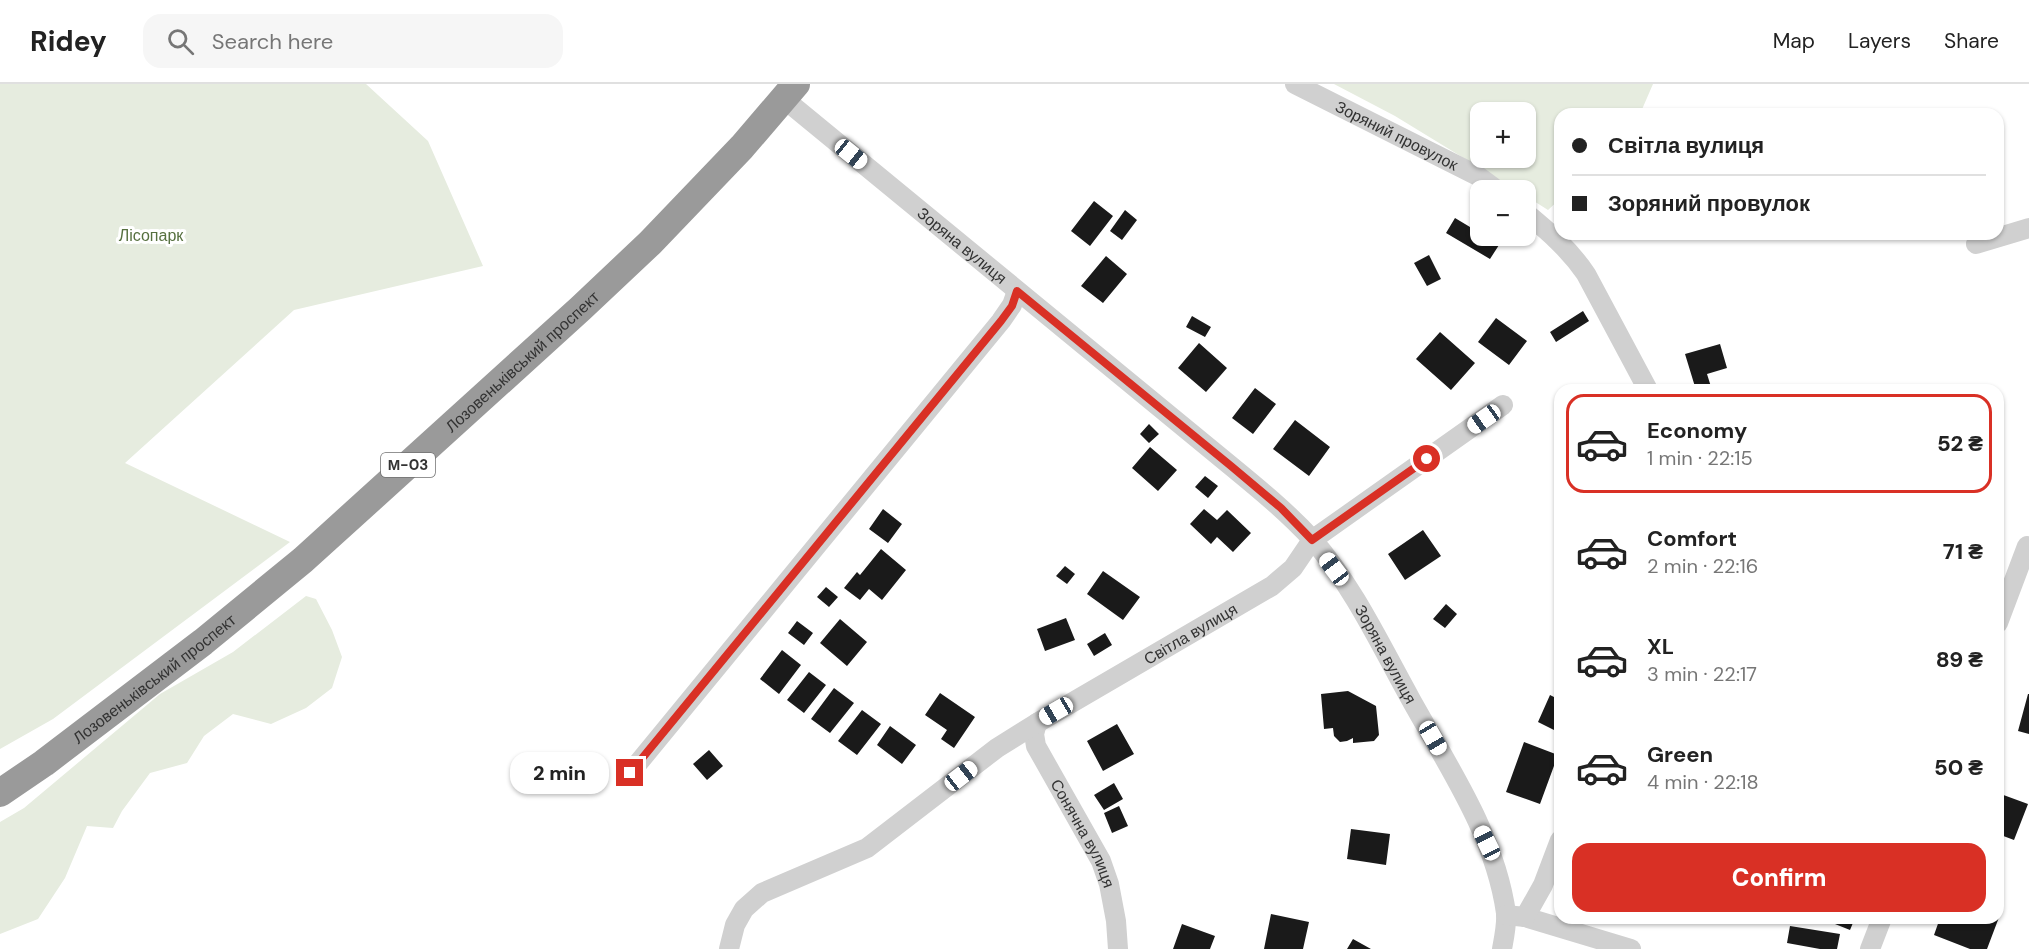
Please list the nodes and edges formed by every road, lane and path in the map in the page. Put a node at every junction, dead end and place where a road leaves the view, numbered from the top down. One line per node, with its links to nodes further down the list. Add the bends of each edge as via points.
1 (1296, 84): 3 (street, Зоряний провулок)
2 (789, 91): 11 (street, Зоряна вулиця); 19 (highway, Лозовеньківський проспект / М-03, via 742,147 650,243 303,560 203,642)
3 (1483, 180)
4 (1536, 221): 6 (street)
5 (2029, 228): 7 (street)
6 (1554, 236)
7 (2004, 236)
8 (1559, 240): 12 (street, via 1586,274)
9 (1989, 240): 10 (street)
10 (1976, 244)
11 (1017, 291): 14 (street, Зоряна вулиця, via 1281,508); 18 (street, via 1001,321)
12 (1645, 384)
13 (1503, 405): 14 (street, Світла вулиця)
14 (1312, 540): 17 (street, Світла вулиця, via 1293,568 1272,586); 21 (street, Зоряна вулиця, via 1345,583 1382,644 1456,779 1487,843)
15 (2027, 546): 16 (street)
16 (2004, 607)
17 (1037, 723): 23 (street, Світла вулиця, via 997,748 867,848 762,893 744,909); 24 (street, Сонячна вулиця, via 1036,746 1101,861 1109,884)
18 (630, 773)
19 (0, 793)
20 (1554, 855): 21 (street, via 1540,891)
21 (1515, 916): 25 (street, Зоряна вулиця); 26 (street)
22 (1880, 924): 27 (street)
23 (729, 949)
24 (1118, 949)
25 (1502, 949)
26 (1631, 949)
27 (1870, 949)

